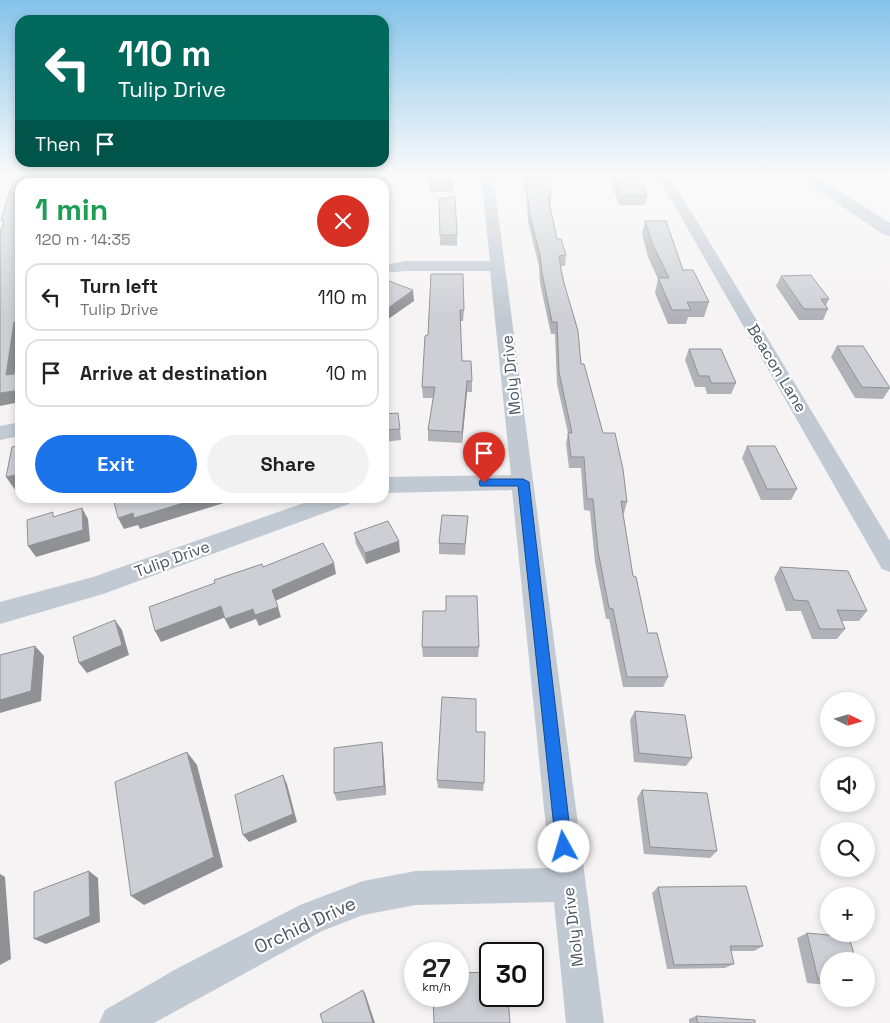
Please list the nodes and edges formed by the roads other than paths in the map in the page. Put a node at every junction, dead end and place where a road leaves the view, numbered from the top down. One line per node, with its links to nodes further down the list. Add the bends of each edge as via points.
1 (493, 223): 5 (street, Moly Drive)
2 (689, 223): 12 (street, Beacon Lane)
3 (879, 223): 4 (main road)
4 (890, 231)
5 (498, 266): 6 (street); 9 (street, Moly Drive)
6 (389, 268)
7 (15, 430): 8 (street)
8 (0, 433)
9 (523, 482): 10 (street); 14 (street, Moly Drive)
10 (389, 485)
11 (327, 503): 13 (street, Tulip Drive, via 94,587)
12 (890, 562)
13 (0, 614)
14 (568, 885): 15 (street, Orchid Drive, via 416,888 364,898 312,917); 16 (street, Moly Drive)
15 (118, 1023)
16 (585, 1023)

